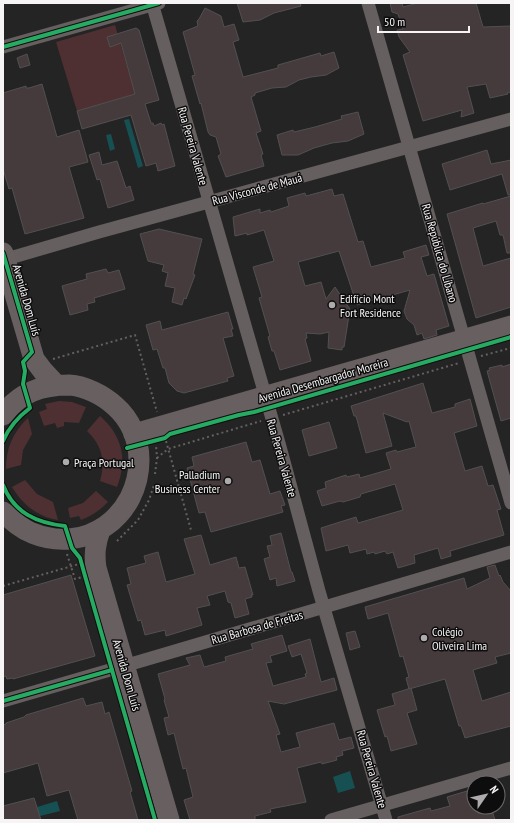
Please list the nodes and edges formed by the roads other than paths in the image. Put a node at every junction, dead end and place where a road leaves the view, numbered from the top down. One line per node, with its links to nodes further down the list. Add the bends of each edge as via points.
1 (368, 3): 5 (street, Rua República do Líbano)
2 (155, 4): 3 (street); 6 (street, Rua Pereira Valente)
3 (3, 47)
4 (511, 119): 5 (street, Rua Visconde de Mauá)
5 (410, 147): 6 (street, Rua Visconde de Mauá); 9 (street, Rua República do Líbano)
6 (209, 202): 7 (street, Rua Visconde de Mauá); 11 (street, Rua Pereira Valente)
7 (4, 257): 10 (main road, Avenida Dom Luís, via 34,359)
8 (511, 326): 9 (main road, Avenida Desembargador Moreira)
9 (465, 340): 11 (main road, Avenida Desembargador Moreira); 14 (street, Rua República do Líbano)
10 (56, 385): 12 (main road, via 31,391 16,401); 13 (main road, via 72,385 104,397)
11 (265, 397): 13 (main road, Avenida Desembargador Moreira); 18 (street, Rua Pereira Valente)
12 (3, 415)
13 (151, 440): 16 (main road, via 139,454 138,478 132,497 116,519)
14 (511, 503)
15 (3, 512): 16 (main road, via 31,533 67,544)
16 (100, 530): 19 (main road, Avenida Dom Luís, via 95,542 96,568)
17 (511, 552): 18 (street, Rua Barbosa de Freitas)
18 (324, 607): 19 (street, Rua Barbosa de Freitas); 22 (street, Rua Pereira Valente)
19 (125, 666): 20 (street, Rua Barbosa de Freitas); 23 (main road, Avenida Dom Luís)
20 (3, 701)
21 (511, 768): 22 (street)
22 (382, 806): 24 (street); 25 (street, Rua Pereira Valente)
23 (169, 820)
24 (331, 820)
25 (386, 820)

